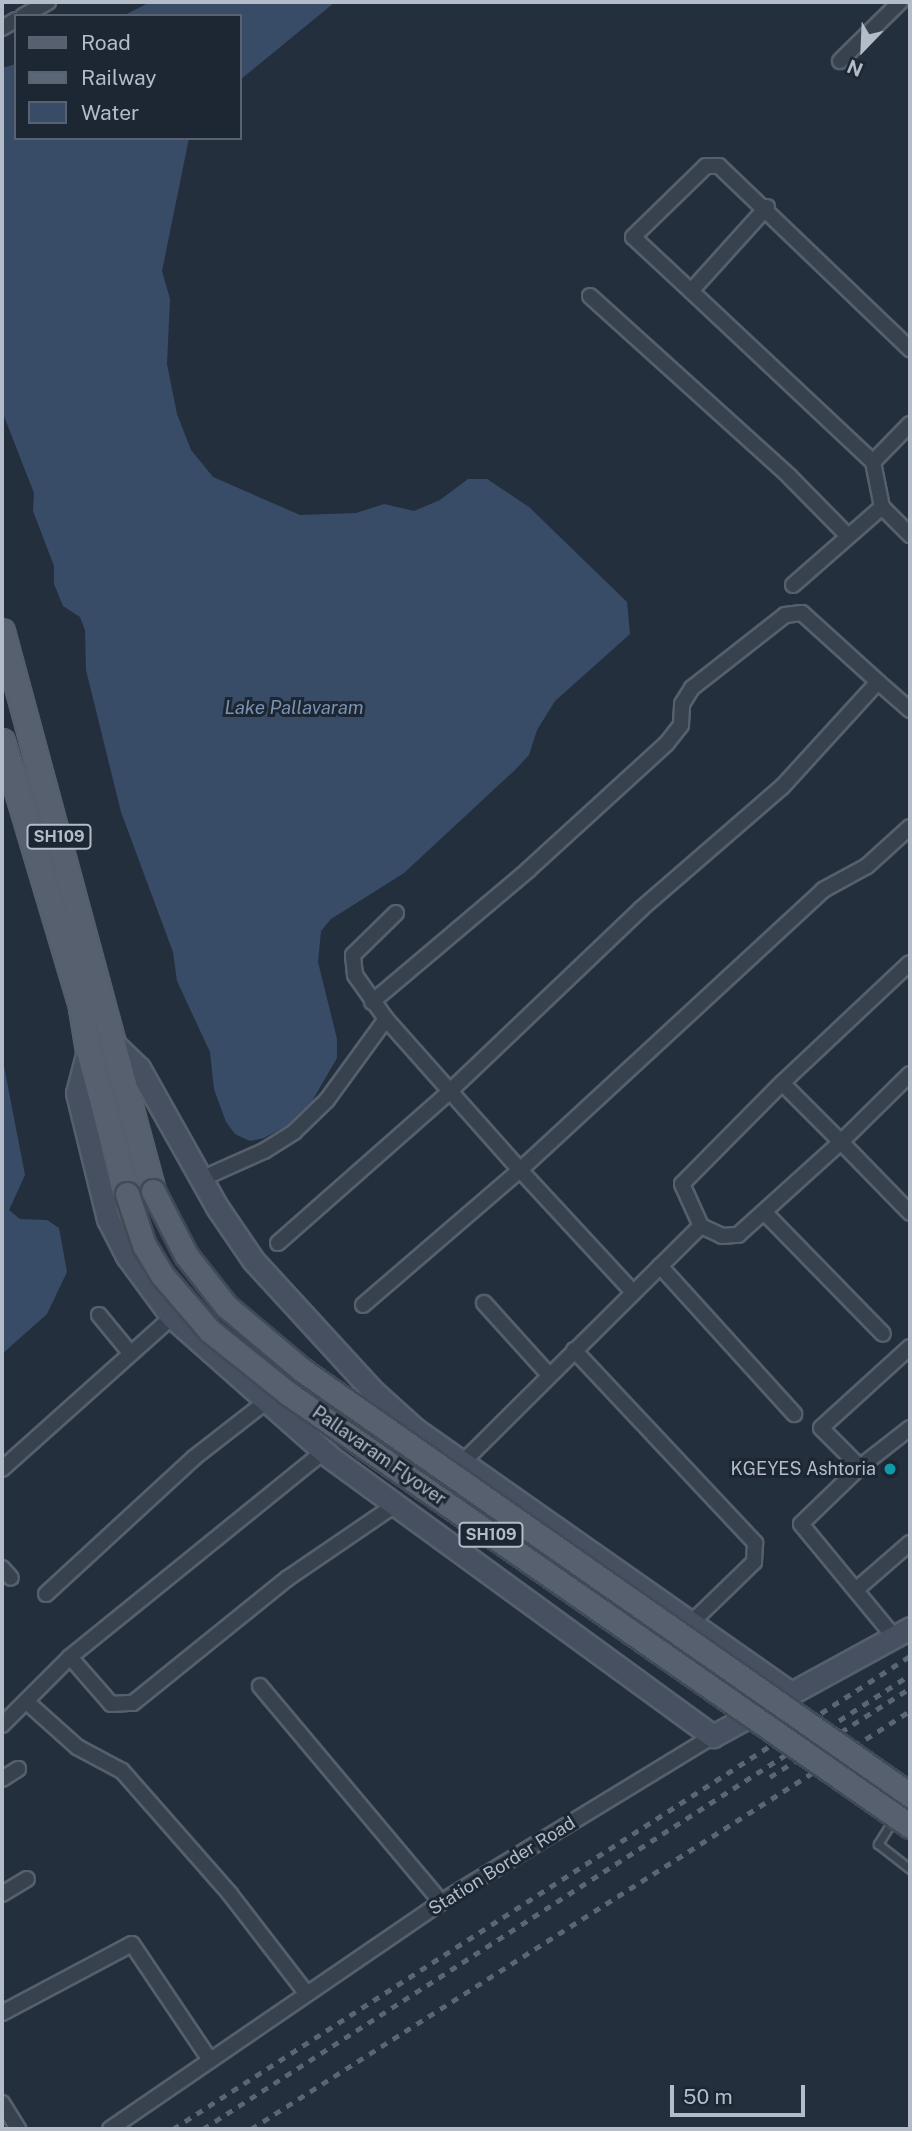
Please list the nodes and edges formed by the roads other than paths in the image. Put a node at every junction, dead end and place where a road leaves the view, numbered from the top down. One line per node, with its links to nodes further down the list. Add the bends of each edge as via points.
1 (48, 2): 3 (street)
2 (899, 2): 4 (street)
3 (27, 14)
4 (840, 61)
5 (767, 207): 6 (street); 6 (street, via 719,166 706,166 634,237); 8 (street)
6 (691, 291): 10 (street)
7 (590, 296): 13 (street, via 789,476)
8 (910, 349)
9 (910, 424): 10 (street)
10 (873, 462): 11 (street)
11 (882, 507): 12 (street); 13 (street)
12 (910, 535)
13 (848, 536): 14 (street)
14 (793, 585)
15 (2, 631): 24 (main road, SH109)
16 (877, 681): 17 (street); 22 (street, via 802,613 785,615 692,688 682,704 681,725 667,743 528,870); 28 (street, via 782,787 640,909)
17 (910, 710)
18 (2, 741): 25 (main road, SH109, via 80,1002)
19 (910, 827): 30 (street, via 867,866 822,891)
20 (396, 913): 22 (street, via 353,954 355,975)
21 (910, 963): 27 (street)
22 (372, 1002): 23 (street)
23 (386, 1019): 28 (street); 31 (street, via 327,1100 294,1132)
24 (114, 1044): 31 (street, via 139,1068); 68 (main road, Pallavaram Flyover / SH109, bridge, via 153,1191 186,1255 226,1306 282,1354)
25 (88, 1051): 41 (street, via 76,1093 108,1219 127,1256); 69 (main road, Pallavaram Flyover / SH109, bridge, via 144,1245 162,1275 210,1331 289,1394)
26 (910, 1074): 29 (street)
27 (782, 1083): 29 (street); 34 (street, via 682,1184)
28 (449, 1092): 30 (street); 35 (street)
29 (841, 1142): 32 (street); 33 (street)
30 (520, 1170): 37 (street); 39 (street)
31 (201, 1179): 51 (street, via 273,1286 374,1392 415,1429)
32 (764, 1212): 34 (street, via 738,1235 722,1236); 42 (street)
33 (910, 1213)
34 (701, 1226): 36 (street)
35 (278, 1243)
36 (660, 1266): 37 (street); 48 (street)
37 (633, 1292): 44 (street)
38 (484, 1303): 46 (street)
39 (363, 1305)
40 (99, 1315): 45 (street)
41 (172, 1317): 45 (street); 47 (street)
42 (883, 1334)
43 (910, 1347): 52 (street, via 821,1429)
44 (574, 1350): 46 (street); 58 (street, via 755,1543 754,1562)
45 (131, 1354): 53 (street)
46 (549, 1375): 51 (street)
47 (267, 1401): 50 (street); 57 (street, via 195,1457)
48 (794, 1414)
49 (910, 1428): 52 (street)
50 (324, 1451): 54 (street); 60 (street)
51 (463, 1462): 58 (street)
52 (860, 1467): 56 (street, via 801,1524)
53 (2, 1469)
54 (396, 1505): 60 (street, via 288,1578 133,1703 111,1704); 65 (street)
55 (910, 1543): 56 (street)
56 (858, 1588): 59 (street)
57 (46, 1594)
58 (691, 1623): 62 (street)
59 (902, 1633): 62 (street, Station Border Road)
60 (70, 1657): 63 (street)
61 (260, 1686): 73 (street)
62 (788, 1691): 65 (street, Station Border Road)
63 (28, 1703): 64 (street); 74 (street, via 77,1747 122,1771 230,1894)
64 (2, 1725)
65 (713, 1736): 73 (street, Station Border Road)
66 (18, 1769): 67 (street)
67 (2, 1779)
68 (910, 1794): 70 (lane, via 878,1844)
69 (910, 1826)
70 (910, 1870)
71 (27, 1878): 72 (street)
72 (2, 1894)
73 (441, 1902): 74 (street, Station Border Road)
74 (307, 1994): 76 (street, Station Border Road)
75 (2, 2013): 76 (street, via 132,1944)
76 (210, 2060): 79 (street, Station Border Road)
77 (2, 2103): 78 (street)
78 (18, 2129)
79 (110, 2129)

